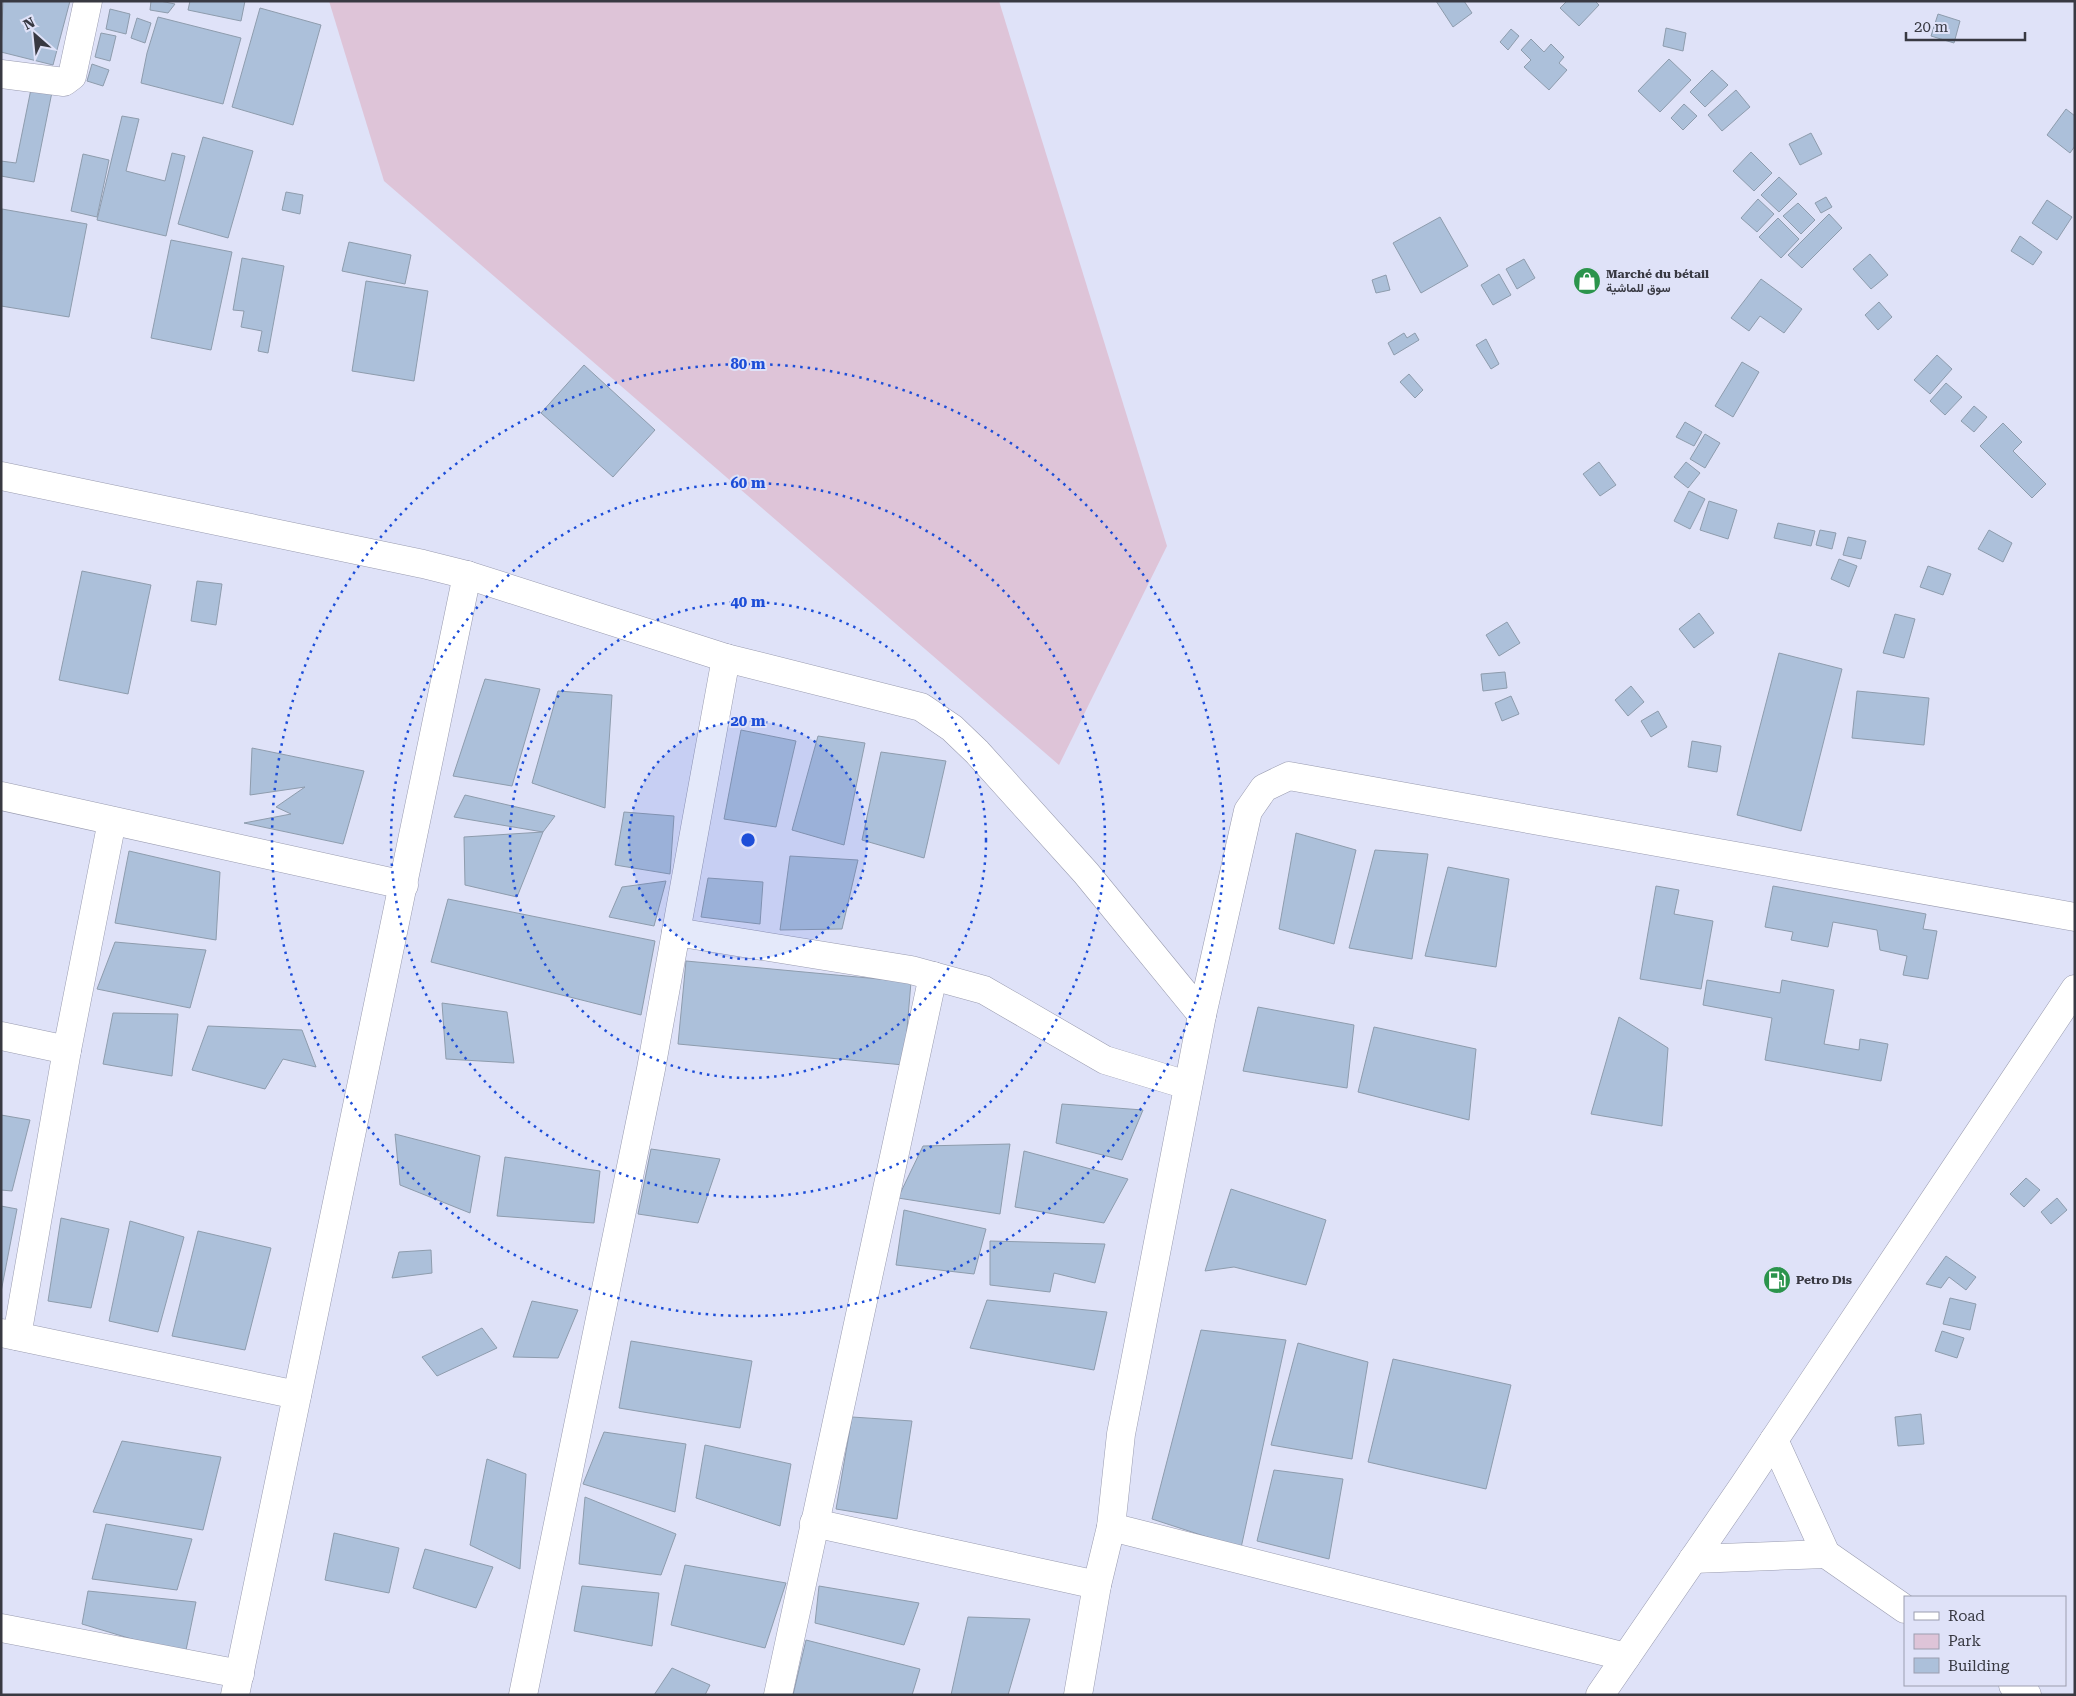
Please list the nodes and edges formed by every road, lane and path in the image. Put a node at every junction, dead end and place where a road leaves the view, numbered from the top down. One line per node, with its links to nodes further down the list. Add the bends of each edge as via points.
1 (88, 1): 2 (street, via 72,76 64,82)
2 (1, 74)
3 (1, 476): 4 (street)
4 (467, 575): 5 (street); 8 (street)
5 (726, 658): 10 (street); 13 (street, via 920,707 952,728 1086,873)
6 (1, 796): 7 (street)
7 (112, 821): 8 (street); 15 (street)
8 (404, 885): 18 (street)
9 (2075, 917): 13 (street, via 1289,776 1264,788 1248,811)
10 (676, 932): 11 (street); 30 (street)
11 (933, 976): 16 (street, via 984,990 1105,1060); 20 (street)
12 (2075, 989): 19 (street)
13 (1202, 1015): 16 (street)
14 (1, 1036): 15 (street)
15 (67, 1050): 17 (street)
16 (1187, 1085): 21 (street, via 1121,1434)
17 (9, 1334): 18 (street)
18 (297, 1395): 28 (street)
19 (1774, 1440): 22 (street); 23 (street)
20 (814, 1523): 24 (street); 31 (street)
21 (1111, 1527): 24 (street); 27 (street)
22 (1826, 1554): 23 (street); 25 (street)
23 (1693, 1559): 27 (street)
24 (1098, 1585): 32 (street)
25 (1904, 1608)
26 (1, 1628): 28 (street)
27 (1626, 1657): 33 (street)
28 (237, 1685)
29 (2014, 1686): 34 (street)
30 (523, 1695)
31 (778, 1695)
32 (1078, 1695)
33 (1600, 1695)
34 (2027, 1695)

